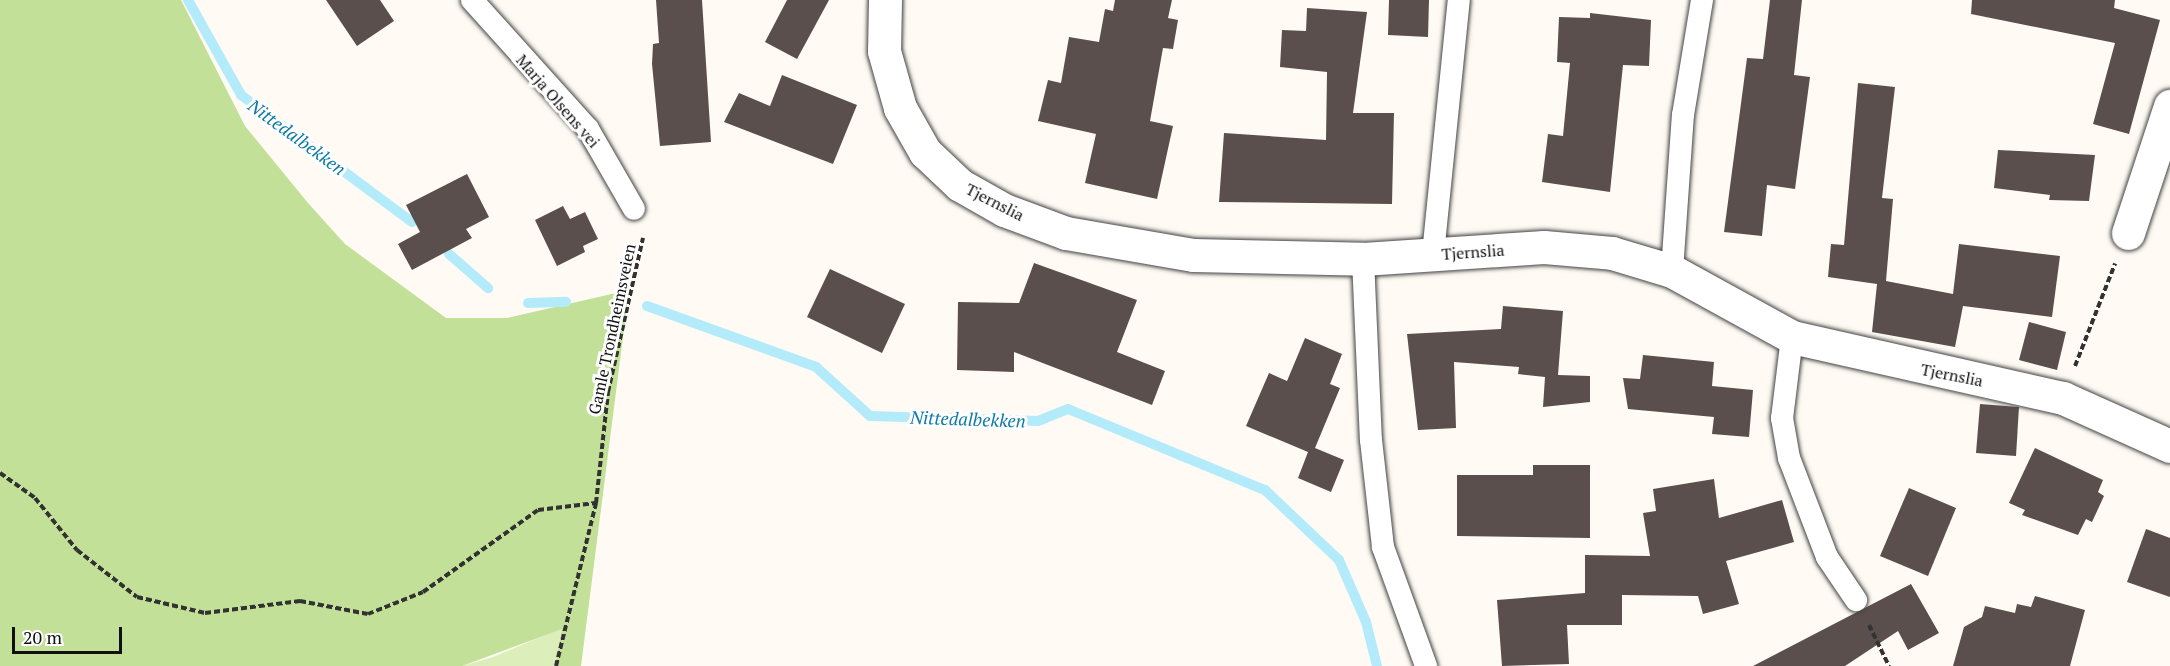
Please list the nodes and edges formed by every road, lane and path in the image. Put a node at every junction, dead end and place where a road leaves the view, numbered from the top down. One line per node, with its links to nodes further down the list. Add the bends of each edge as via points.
1 (472, 0): 6 (lane, Marja Olsens vei, via 588,129)
2 (885, 0): 9 (street, Tjernslia, via 884,51 900,108 926,152 960,184 1004,210 1066,233 1192,255)
3 (1460, 0): 8 (lane)
4 (1702, 0): 10 (lane, via 1683,115)
5 (2170, 106): 7 (street)
6 (634, 208): 15 (path, Gamle Trondheimsveien, via 643,239 608,392)
7 (2128, 233): 12 (path)
8 (1433, 254): 9 (street, Tjernslia); 10 (street, Tjernslia, via 1544,248 1612,253)
9 (1363, 259): 18 (lane, via 1371,440 1383,547)
10 (1672, 271): 11 (street, Tjernslia)
11 (1792, 337): 12 (street, Tjernslia); 16 (lane, via 1782,418 1789,458 1827,557)
12 (2063, 398): 13 (street, Tjernslia)
13 (2170, 446)
14 (0, 473): 15 (path, via 35,498 77,550 137,597 205,614 300,601 368,614 423,592 538,510)
15 (596, 503): 17 (path, Gamle Trondheimsveien)
16 (1856, 600): 19 (path)
17 (556, 666)
18 (1426, 666)
19 (1889, 666)

